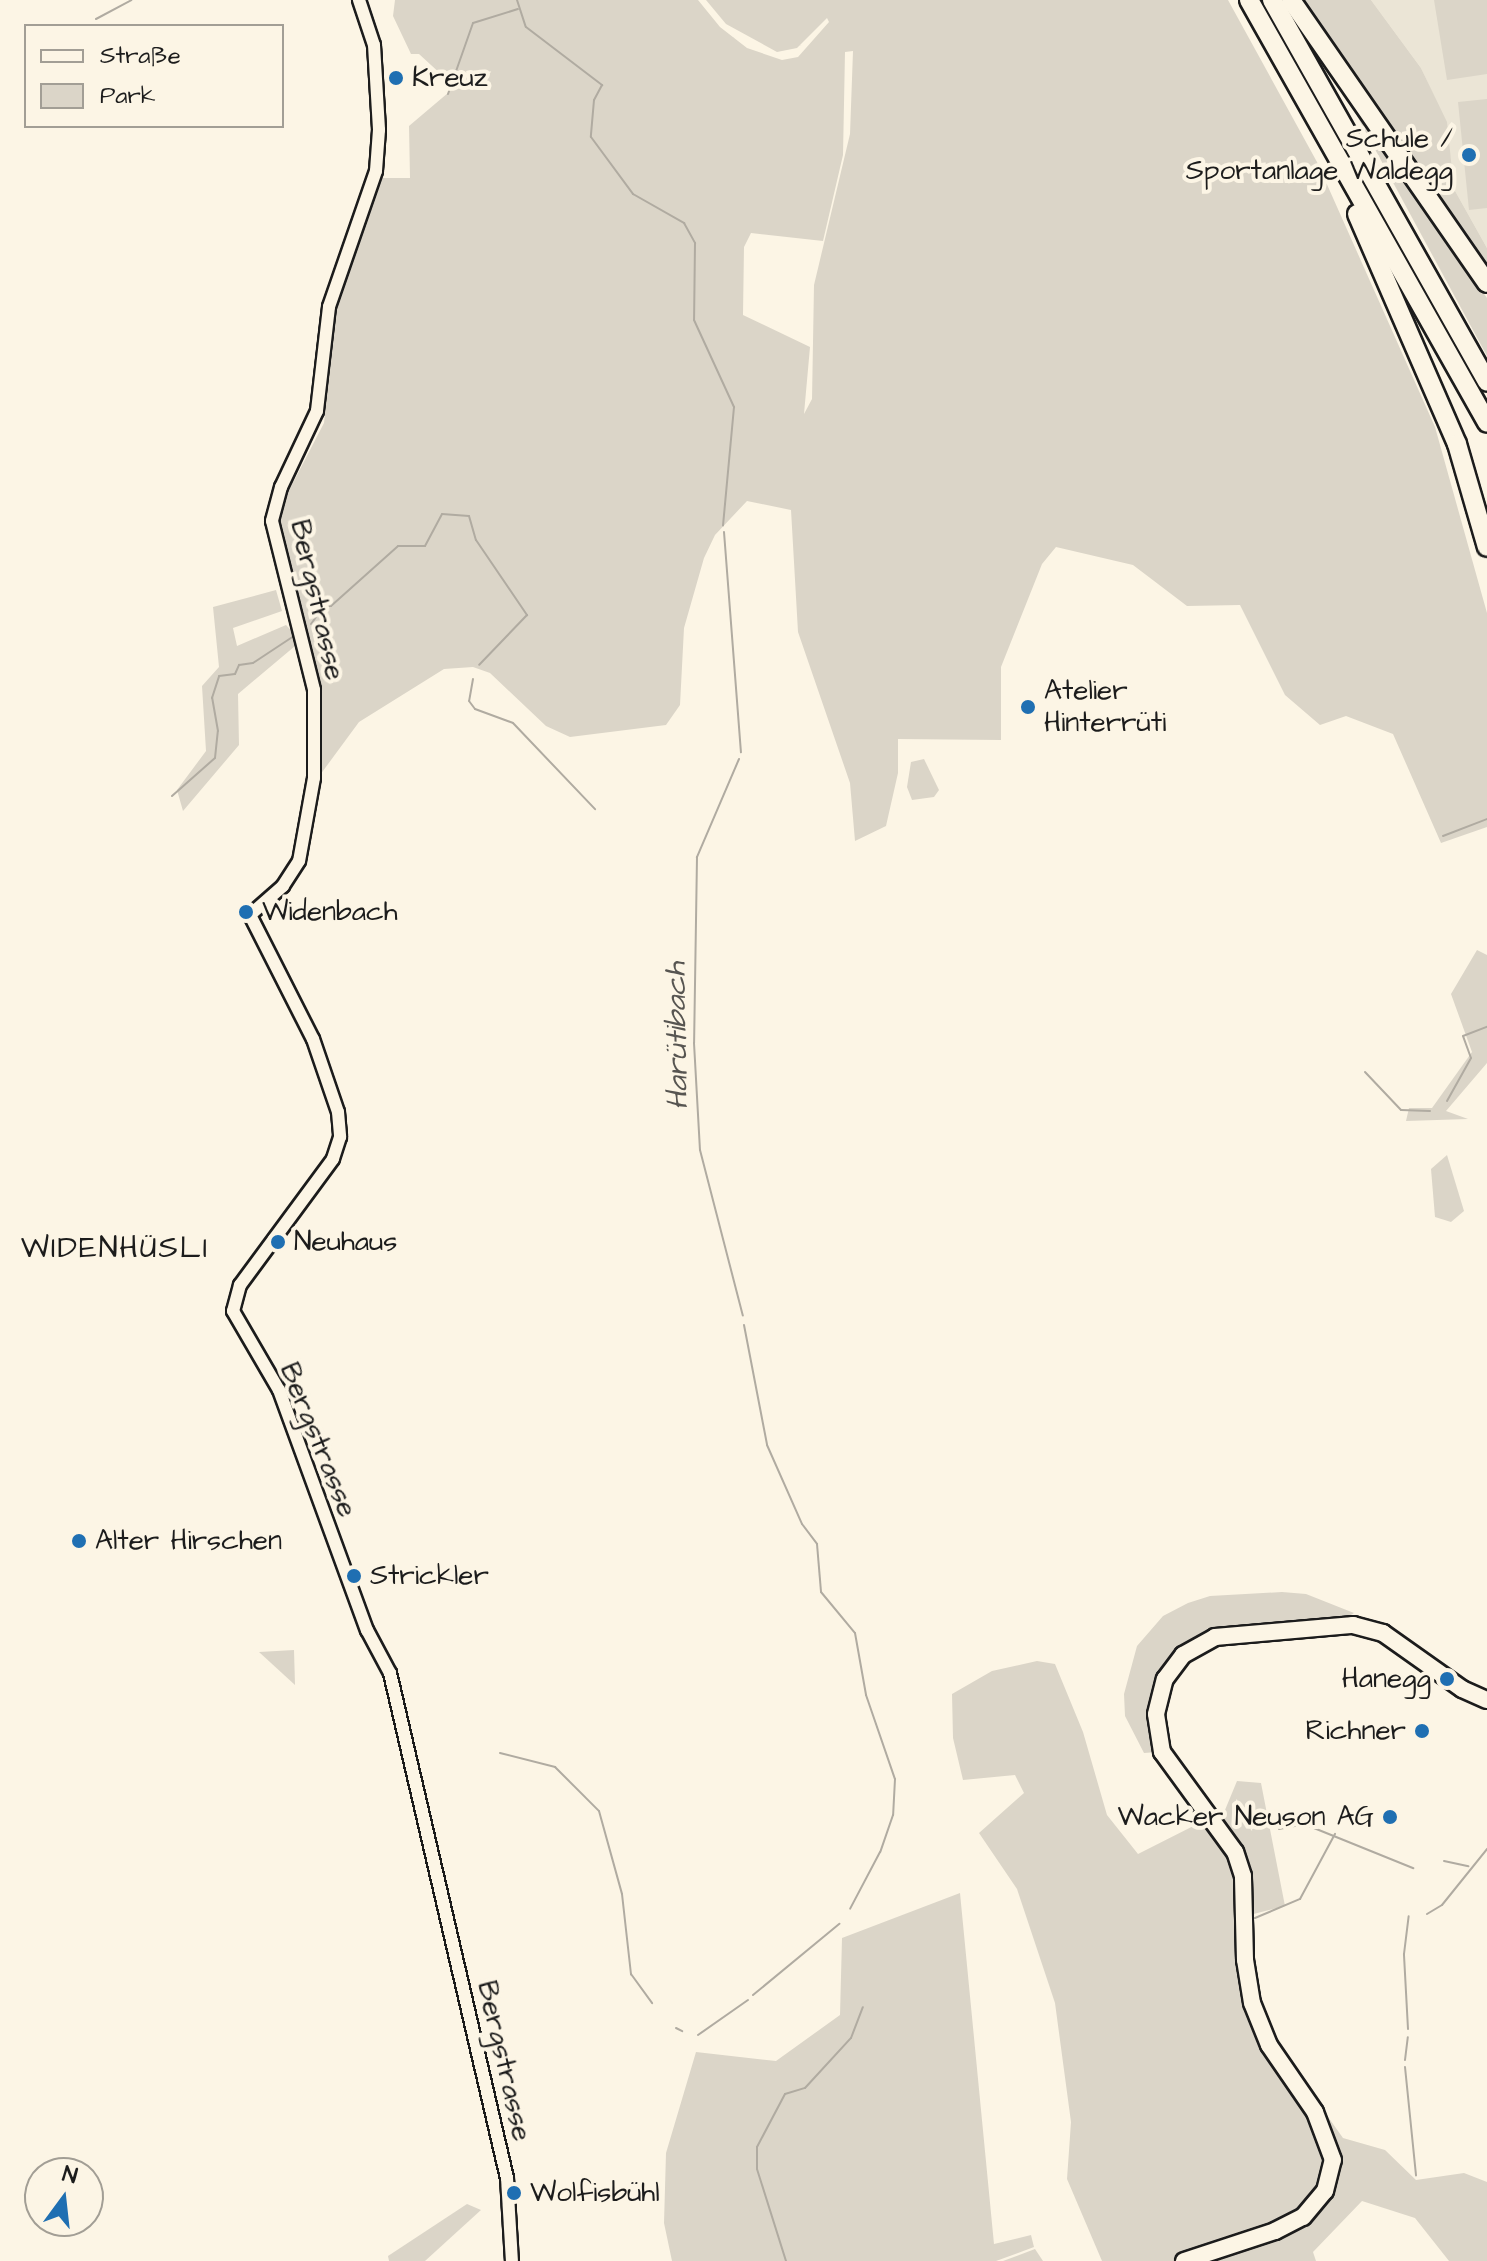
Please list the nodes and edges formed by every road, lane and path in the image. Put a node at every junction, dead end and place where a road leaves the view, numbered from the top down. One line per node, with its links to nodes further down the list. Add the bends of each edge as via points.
1 (359, 0): 11 (street, Bergstrasse, via 374,45 377,162 329,307 317,411 281,487 272,521 314,690 314,778 299,861 283,886 250,915 313,1039 338,1112 340,1137 333,1159 240,1285 233,1311 279,1390 367,1630 390,1673 507,2178)
2 (1249, 0): 5 (highway)
3 (1272, 0): 7 (highway)
4 (1291, 0): 6 (highway)
5 (1316, 120): 8 (highway); 9 (highway, via 1457,444)
6 (1487, 283)
7 (1487, 382)
8 (1487, 423)
9 (1487, 547)
10 (1487, 1700): 12 (main road, via 1462,1689 1383,1633 1353,1625 1215,1637 1188,1651 1165,1679 1156,1714 1162,1752 1235,1852 1243,1876 1252,2003 1269,2045 1315,2112 1333,2160 1325,2191 1303,2217)
11 (512, 2261)
12 (1184, 2261)

